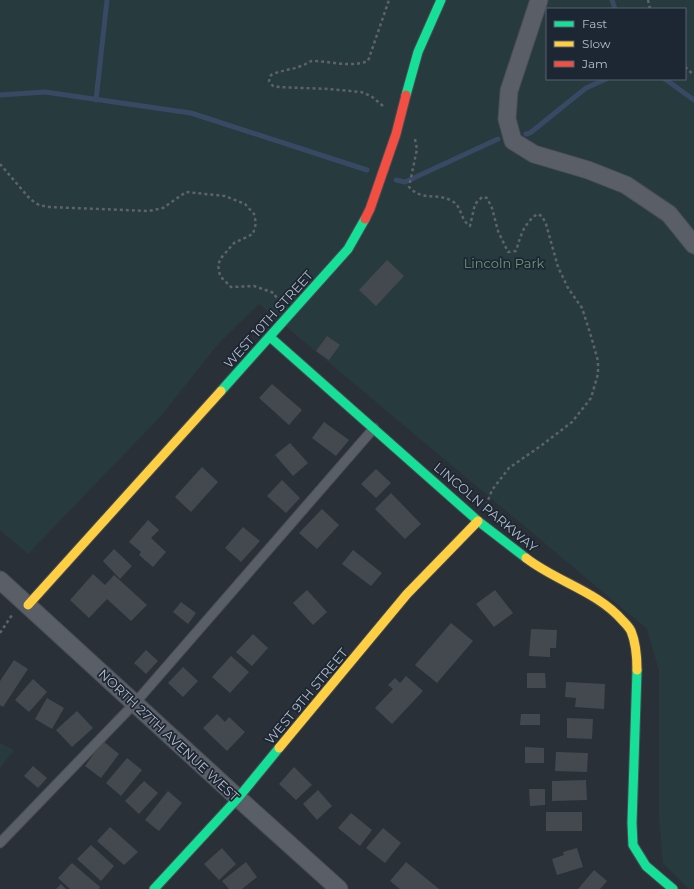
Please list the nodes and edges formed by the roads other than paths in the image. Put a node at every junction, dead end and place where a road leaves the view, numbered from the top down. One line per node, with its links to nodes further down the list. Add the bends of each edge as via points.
1 (441, 0): 4 (street, WEST 10TH STREET, via 418,52 396,134 370,208 348,249)
2 (539, 0): 3 (street, via 509,91 507,119 513,141 534,154 588,170 626,185 669,214)
3 (694, 245)
4 (270, 337): 5 (street, LINCOLN PARKWAY); 8 (street, WEST 10TH STREET)
5 (374, 428): 6 (street, LINCOLN PARKWAY); 9 (lane)
6 (478, 521): 10 (street, WEST 9TH STREET, via 407,594); 14 (street, LINCOLN PARKWAY, via 536,565 593,596 616,613 630,629 636,646 637,662 632,823 634,845 646,866)
7 (0, 580): 8 (street, NORTH 27TH AVENUE WEST)
8 (28, 605): 9 (street, NORTH 27TH AVENUE WEST)
9 (135, 703): 10 (street, NORTH 27TH AVENUE WEST); 11 (lane)
10 (238, 798): 12 (street, NORTH 27TH AVENUE WEST); 13 (street, WEST 9TH STREET)
11 (0, 843)
12 (334, 887)
13 (154, 889)
14 (673, 889)

